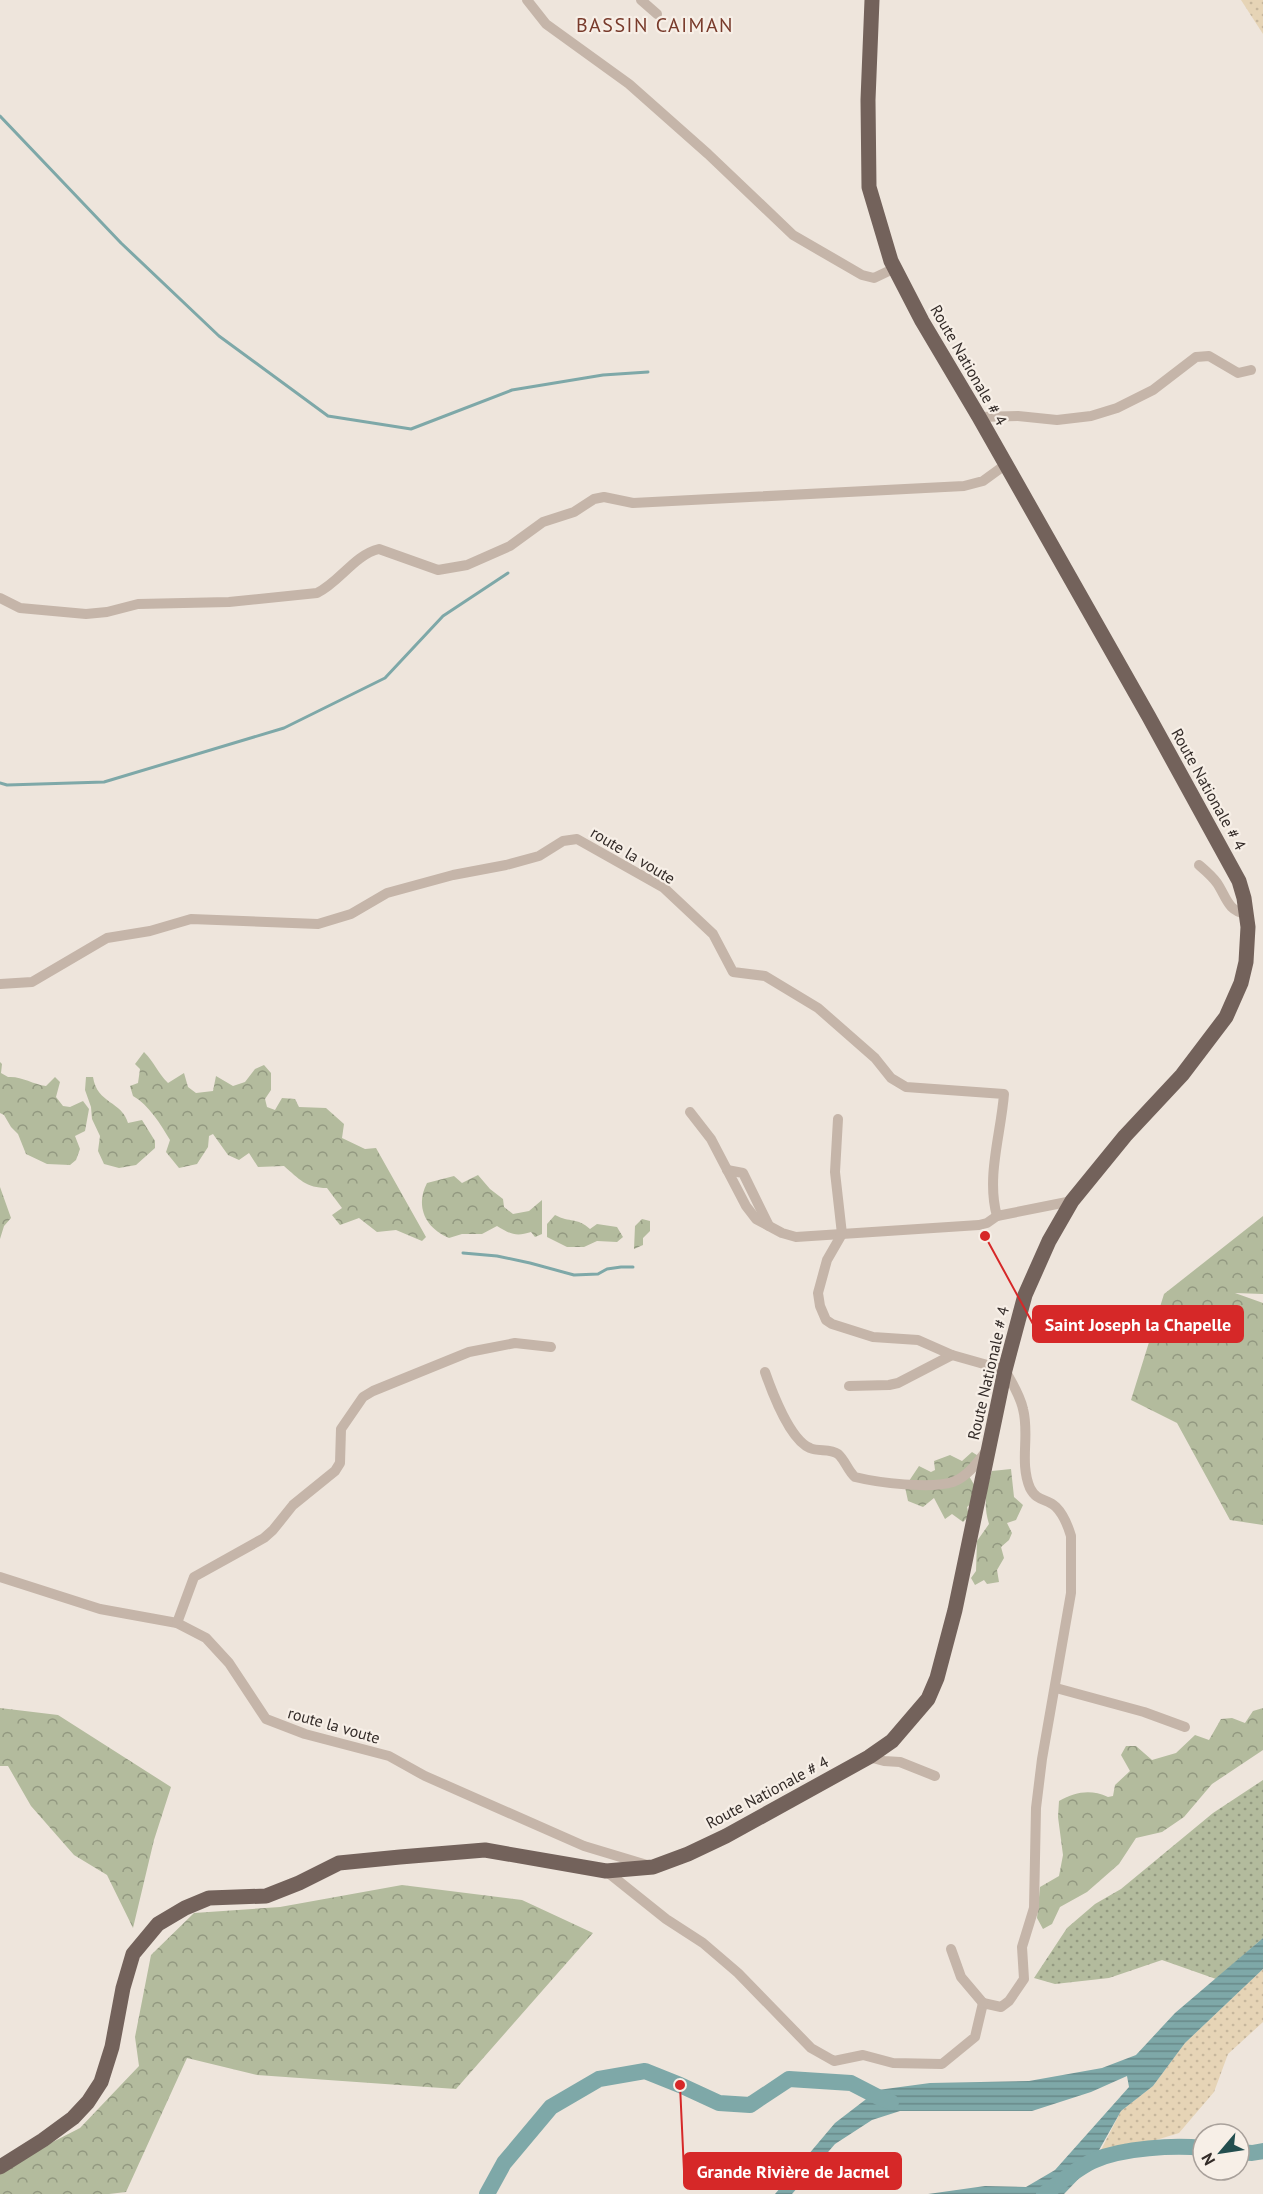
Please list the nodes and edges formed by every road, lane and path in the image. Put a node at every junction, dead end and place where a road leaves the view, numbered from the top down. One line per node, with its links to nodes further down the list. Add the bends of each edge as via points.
1 (527, 0): 5 (street, via 546,24 629,84 793,235 862,275 874,278)
2 (641, 0): 4 (street)
3 (872, 0): 5 (main road, Route Nationale # 4, via 869,188)
4 (657, 14)
5 (895, 268): 7 (main road, Route Nationale # 4)
6 (1251, 370): 7 (street, via 1238,373 1209,356 1196,357 1153,390 1091,416 1057,420)
7 (979, 417): 8 (main road, Route Nationale # 4)
8 (1005, 465): 9 (street, via 983,481 964,486 633,503 600,497 570,515 543,522 510,546 467,566 438,570 379,549 363,556 317,593 229,602 138,604 86,614 20,608); 11 (main road, Route Nationale # 4, via 1239,881)
9 (0, 598)
10 (1199, 865): 11 (street, via 1216,882 1231,908)
11 (1246, 915): 15 (main road, Route Nationale # 4, via 1246,962 1226,1017 1182,1075)
12 (0, 984): 16 (street, route la voute, via 32,982 106,938 191,919 318,924 351,914 387,893 539,856 563,841 577,839 664,888 713,934 733,972 765,976 818,1008 898,1083 906,1087 1004,1094 992,1200)
13 (690, 1112): 17 (street, via 711,1139 756,1219 796,1238)
14 (838, 1119): 17 (street, via 835,1172)
15 (1072, 1201): 16 (street); 20 (main road, Route Nationale # 4, via 1024,1295)
16 (997, 1216): 17 (street, via 979,1225)
17 (842, 1234): 19 (street, via 827,1260 818,1293 826,1320 873,1337 918,1340)
18 (551, 1347): 25 (street, via 515,1342 469,1352 363,1398 341,1429 340,1463 335,1471 293,1505 264,1538 194,1577)
19 (952, 1355): 20 (street); 22 (street, via 898,1383)
20 (1005, 1370): 23 (main road, Route Nationale # 4); 26 (street, via 1024,1409 1024,1469 1030,1487 1040,1499 1055,1506 1071,1536 1071,1593)
21 (765, 1372): 23 (street, via 793,1433 810,1448 838,1454 855,1477 890,1483 955,1481 974,1467)
22 (849, 1386)
23 (989, 1448): 28 (main road, Route Nationale # 4, via 938,1678 928,1699 908,1723 892,1741)
24 (0, 1577): 25 (street, route la voute, via 100,1609)
25 (177, 1623): 30 (street, route la voute, via 206,1638 229,1663 266,1719 305,1734 389,1756 425,1776 584,1846)
26 (1056, 1688): 27 (street); 33 (street, via 1036,1809 1034,1908 1022,1947 1024,1978 1001,2007)
27 (1185, 1727)
28 (869, 1757): 29 (street, via 900,1762); 30 (main road, Route Nationale # 4, via 726,1836)
29 (935, 1776)
30 (653, 1867): 31 (main road, Route Nationale # 4)
31 (606, 1871): 33 (street, via 666,1919 704,1943 812,2048 834,2061 863,2055 893,2063 942,2064 975,2037); 34 (main road, Route Nationale # 4, via 484,1850 400,1857 339,1863 266,1896 209,1898 185,1908 158,1924 133,1954 112,2047 101,2082 88,2102 73,2118)
32 (951, 1949): 33 (street, via 962,1977)
33 (983, 2003)
34 (0, 2167)

